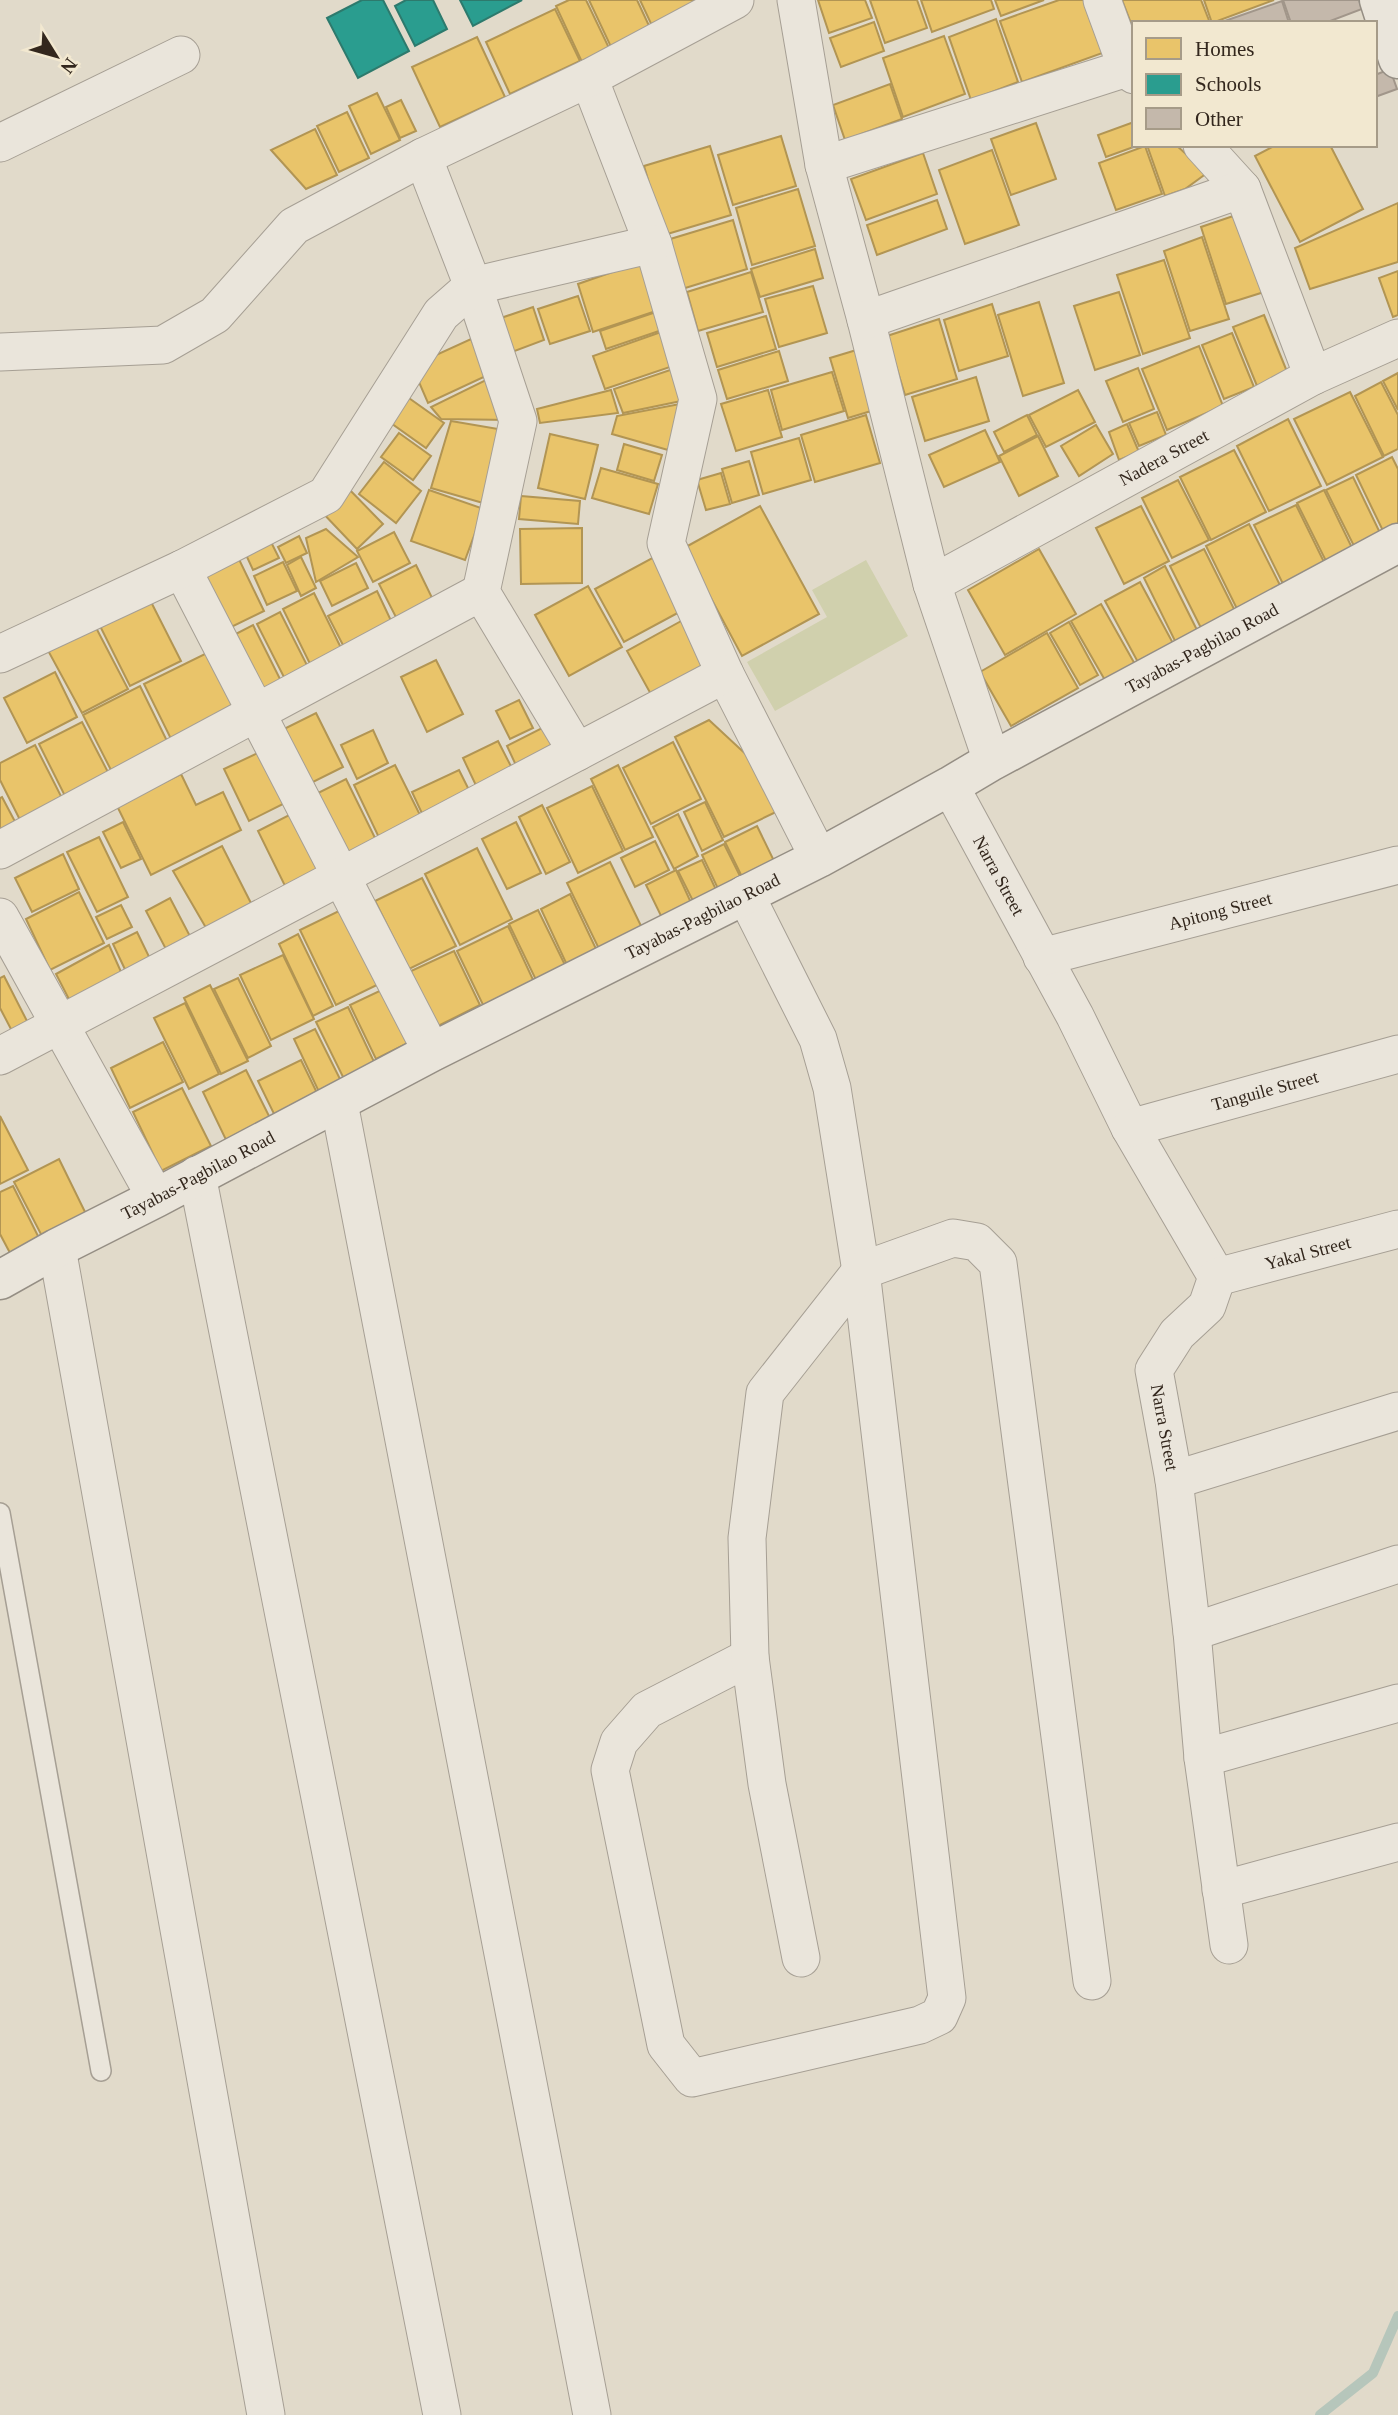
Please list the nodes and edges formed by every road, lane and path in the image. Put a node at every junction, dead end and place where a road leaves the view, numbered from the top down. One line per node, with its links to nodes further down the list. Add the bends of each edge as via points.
1 (736, 0): 8 (street)
2 (796, 0): 12 (street)
3 (1102, 0): 7 (street)
4 (1379, 0): 6 (main road)
5 (181, 55): 9 (street)
6 (1398, 59)
7 (1130, 72): 12 (street)
8 (589, 78): 11 (street); 14 (street)
9 (0, 143)
10 (1204, 147): 13 (street)
11 (424, 157): 15 (street); 18 (street, via 294,226 215,315 163,345)
12 (824, 165): 16 (street)
13 (1242, 189): 16 (street); 19 (street)
14 (653, 244): 15 (street); 25 (street, via 698,399 666,542)
15 (472, 286): 21 (street, via 441,314 326,495); 23 (street, via 518,421)
16 (866, 320): 22 (street)
17 (1398, 338): 19 (street, Nadera Street)
18 (0, 352)
19 (1313, 376): 22 (street, Nadera Street)
20 (1398, 543): 28 (main road, Tayabas-Pagbilao Road)
21 (182, 569): 24 (street); 26 (street)
22 (932, 584): 28 (street)
23 (481, 592): 26 (street); 27 (street)
24 (0, 654)
25 (725, 674): 27 (street); 31 (street)
26 (256, 713): 30 (street); 33 (street)
27 (577, 752): 33 (street)
28 (992, 761): 29 (main road, Tayabas-Pagbilao Road)
29 (950, 786): 31 (main road, Tayabas-Pagbilao Road); 36 (street, Narra Street)
30 (0, 850)
31 (819, 858): 34 (main road, Tayabas-Pagbilao Road)
32 (1398, 866): 36 (street, Apitong Street)
33 (341, 877): 37 (street); 38 (street)
34 (746, 894): 38 (main road, Tayabas-Pagbilao Road); 47 (street, via 818,1039 832,1088)
35 (0, 917): 37 (street)
36 (1042, 957): 42 (street, Narra Street)
37 (60, 1025): 40 (street); 44 (street)
38 (432, 1052): 41 (main road, Tayabas-Pagbilao Road)
39 (1398, 1054): 42 (street, Tanguile Street)
40 (0, 1056)
41 (339, 1103): 43 (main road, Tayabas-Pagbilao Road); 66 (street)
42 (1130, 1128): 48 (street, Narra Street)
43 (197, 1175): 44 (main road, Tayabas-Pagbilao Road); 65 (street)
44 (156, 1198): 46 (main road, Tayabas-Pagbilao Road)
45 (1398, 1229): 48 (street, Yakal Street)
46 (57, 1248): 49 (main road, Tayabas-Pagbilao Road); 64 (street)
47 (861, 1271): 55 (street, via 765,1393 747,1538); 55 (street, via 947,1998 939,2016 920,2025 692,2078 666,2045 610,1770 619,1742 647,1710); 62 (street, via 953,1238 977,1242 998,1263)
48 (1217, 1277): 51 (street, Narra Street, via 1207,1306 1177,1334 1154,1370)
49 (0, 1280)
50 (1398, 1411): 51 (street)
51 (1174, 1480): 54 (street, Narra Street)
52 (0, 1513): 63 (lane)
53 (1398, 1564): 54 (street)
54 (1192, 1632): 57 (street, Narra Street)
55 (750, 1657): 61 (street, via 767,1784)
56 (1398, 1703): 57 (street)
57 (1203, 1758): 59 (street, Narra Street)
58 (1398, 1842): 59 (street)
59 (1222, 1890): 60 (street, Narra Street)
60 (1229, 1945)
61 (801, 1958)
62 (1093, 1981)
63 (101, 2071)
64 (265, 2415)
65 (442, 2415)
66 (592, 2415)

